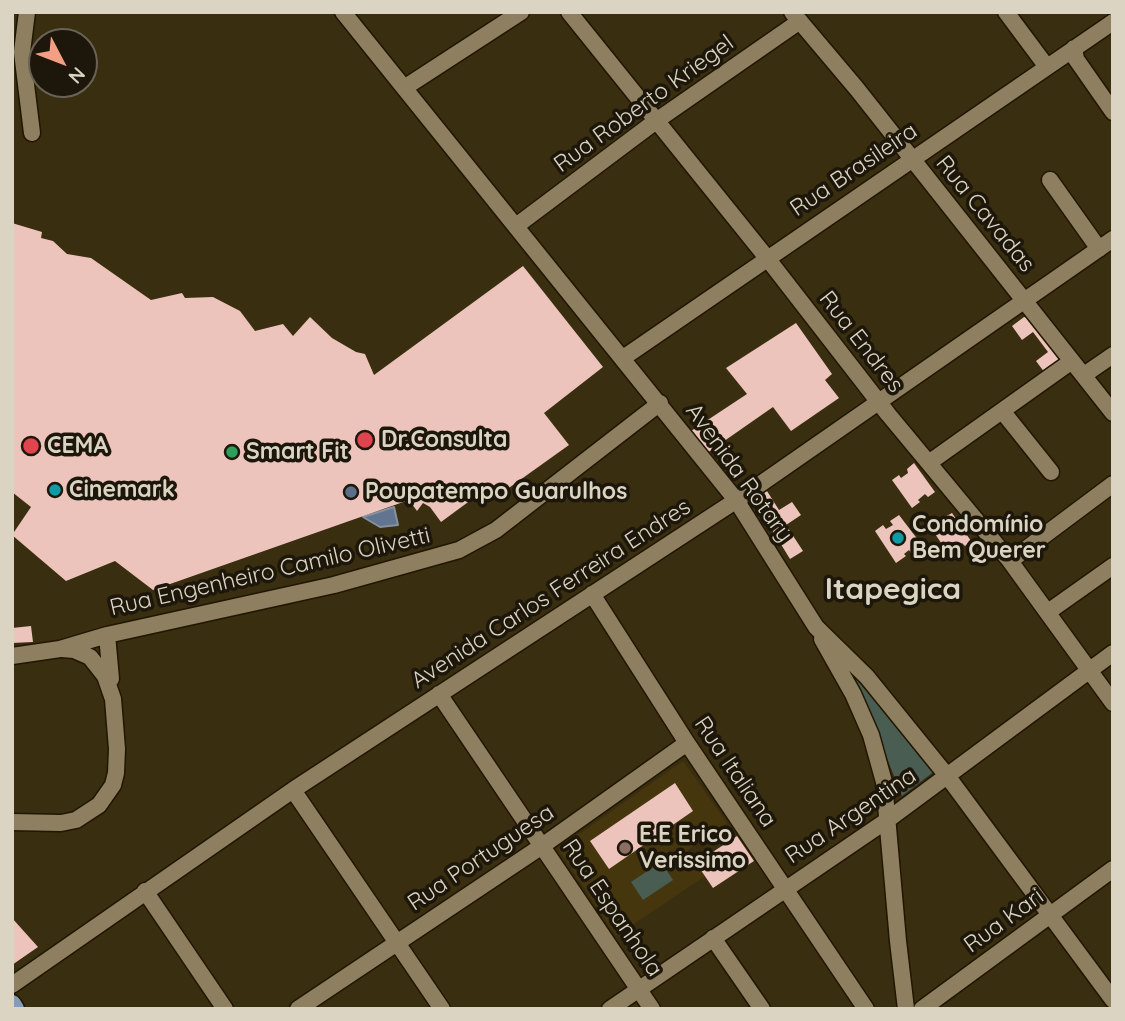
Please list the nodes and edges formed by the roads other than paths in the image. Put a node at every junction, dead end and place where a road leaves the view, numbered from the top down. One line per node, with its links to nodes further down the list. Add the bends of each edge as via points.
1 (27, 12): 13 (street, via 22,52)
2 (343, 12): 10 (street, Avenida Rotary)
3 (521, 12): 10 (street)
4 (569, 12): 12 (street, Rua Endres)
5 (1006, 12): 9 (street)
6 (796, 17): 12 (street, Rua Roberto Kriegel); 14 (street, Rua Cavadas)
7 (1113, 22): 8 (street, Rua Brasileira)
8 (1074, 48): 9 (street, Rua Brasileira); 11 (street, via 1076,59)
9 (1047, 67): 14 (street, Rua Brasileira)
10 (404, 88): 16 (street, Avenida Rotary)
11 (1113, 112)
12 (656, 121): 16 (street, Rua Roberto Kriegel); 19 (street, Rua Endres)
13 (32, 132)
14 (912, 158): 19 (street, Rua Brasileira); 20 (street, Rua Cavadas)
15 (1050, 180): 18 (street)
16 (516, 226): 22 (street, Avenida Rotary)
17 (1113, 239): 18 (street, Avenida Carlos Ferreira Endres)
18 (1099, 248): 20 (street, Avenida Carlos Ferreira Endres)
19 (766, 258): 22 (street, Rua Brasileira); 26 (street, Rua Endres)
20 (1025, 300): 23 (street, Rua Cavadas); 26 (street, Avenida Carlos Ferreira Endres)
21 (1113, 355): 24 (street)
22 (623, 358): 25 (street, Avenida Rotary)
23 (1072, 361): 24 (street, Rua Cavadas); 27 (street)
24 (1084, 375): 28 (street, Rua Cavadas)
25 (660, 403): 32 (street, Avenida Rotary); 38 (street, Rua Engenheiro Camilo Olivetti, via 501,526 459,550 334,585)
26 (879, 403): 29 (street, Rua Endres); 32 (street, Avenida Carlos Ferreira Endres)
27 (1003, 412): 29 (street); 30 (street)
28 (1113, 413)
29 (930, 463): 33 (street, Rua Endres)
30 (1051, 472)
31 (1113, 484): 33 (street)
32 (736, 500): 35 (street, Avenida Carlos Ferreira Endres); 37 (street, Avenida Rotary)
33 (1010, 561): 36 (street, Rua Endres)
34 (1113, 566): 36 (street)
35 (592, 594): 45 (street, Avenida Carlos Ferreira Endres); 48 (street, Rua Italiana)
36 (1048, 612): 42 (street, Rua Endres)
37 (816, 628): 43 (street, Avenida Rotary); 44 (street)
38 (107, 635): 39 (street, Rua Engenheiro Camilo Olivetti); 46 (street)
39 (60, 649): 41 (street, Rua Engenheiro Camilo Olivetti); 46 (street, via 83,653 97,662)
40 (1113, 653): 42 (street, Rua Argentina)
41 (12, 656)
42 (1090, 670): 47 (street, Rua Endres); 49 (street, Rua Argentina)
43 (867, 677): 44 (street); 49 (street, Avenida Rotary)
44 (850, 688): 51 (street, via 879,759)
45 (439, 694): 50 (street, Avenida Carlos Ferreira Endres); 53 (street, Rua Espanhola)
46 (113, 699): 52 (street, via 116,773 104,800 68,822)
47 (1113, 703)
48 (687, 743): 53 (street, Rua Portuguesa); 55 (street, Rua Italiana)
49 (948, 777): 51 (street, Rua Argentina); 57 (street, Avenida Rotary)
50 (293, 790): 56 (street, Avenida Carlos Ferreira Endres); 59 (street)
51 (886, 821): 55 (street, Rua Argentina); 72 (street)
52 (12, 822)
53 (542, 846): 59 (street, Rua Portuguesa); 61 (street, Rua Espanhola)
54 (1113, 869): 57 (street, Rua Kari)
55 (786, 888): 58 (street, Rua Argentina); 71 (street, Rua Italiana)
56 (145, 891): 60 (street, Avenida Carlos Ferreira Endres); 65 (street)
57 (1050, 916): 62 (street, Avenida Rotary); 73 (street, Rua Kari)
58 (713, 938): 61 (street, Rua Argentina); 70 (street)
59 (395, 943): 66 (street, Rua Portuguesa); 67 (street)
60 (12, 985)
61 (639, 989): 68 (street, Rua Argentina); 69 (street, Rua Espanhola)
62 (1113, 1000)
63 (12, 1004): 64 (main road)
64 (15, 1009)
65 (225, 1009)
66 (298, 1009)
67 (442, 1009)
68 (610, 1009)
69 (652, 1009)
70 (762, 1009)
71 (866, 1009)
72 (906, 1009)
73 (922, 1009)

